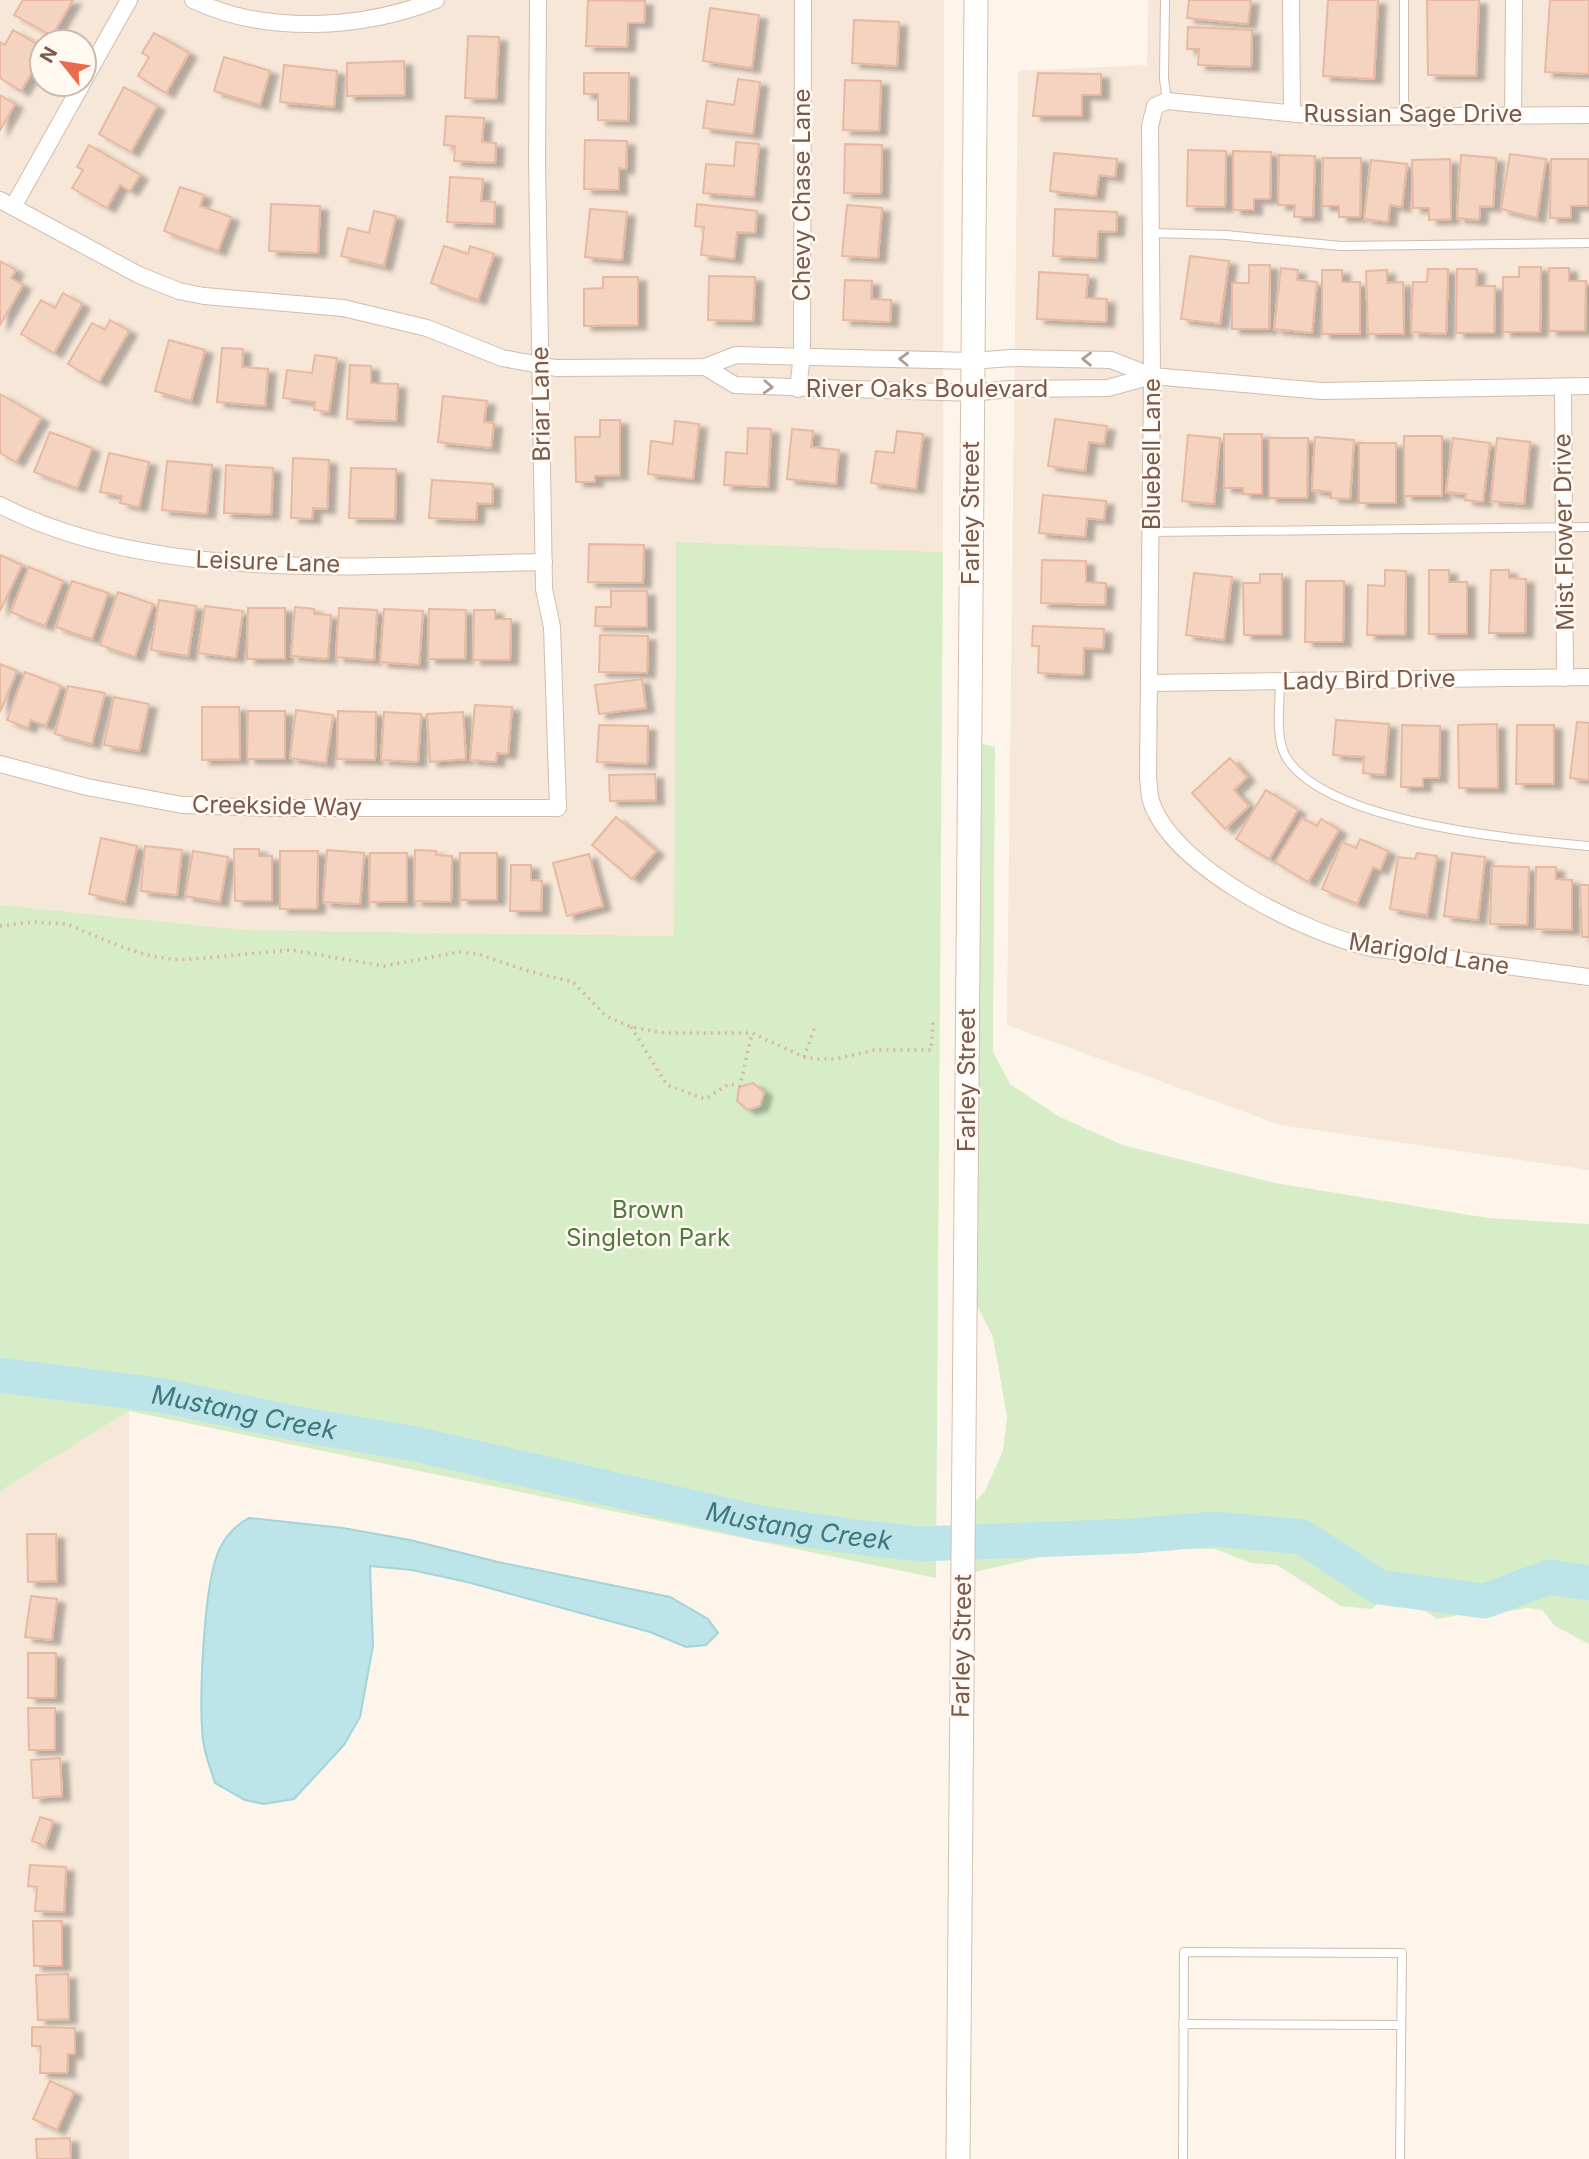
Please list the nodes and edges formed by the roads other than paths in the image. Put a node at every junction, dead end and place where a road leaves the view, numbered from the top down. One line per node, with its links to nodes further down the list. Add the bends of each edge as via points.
1 (129, 0): 11 (street)
2 (193, 0): 3 (street, via 238,15 292,23 340,23 403,13)
3 (436, 0)
4 (538, 0): 23 (street, Briar Lane)
5 (803, 0): 21 (street, Chevy Chase Lane)
6 (976, 0): 22 (street, Farley Street)
7 (1165, 0): 13 (lane)
8 (1291, 0): 14 (street)
9 (1404, 0): 17 (lane)
10 (1514, 0): 15 (street)
11 (98, 55)
12 (73, 98): 18 (street)
13 (1161, 104): 14 (street, Russian Sage Drive); 19 (street, Bluebell Lane, via 1150,126)
14 (1292, 113): 17 (street, Russian Sage Drive)
15 (1513, 115): 16 (street, Russian Sage Drive); 17 (street, Russian Sage Drive)
16 (1589, 115)
17 (1404, 117)
18 (6, 203): 23 (street, River Oaks Boulevard, via 139,275 179,291 343,308 427,328 502,358)
19 (1152, 233): 20 (lane, via 1341,246); 25 (street, Bluebell Lane)
20 (1589, 243)
21 (802, 355): 22 (street, River Oaks Boulevard, one-way to 21); 24 (street, River Oaks Boulevard, via 736,355); 28 (street, Chevy Chase Lane)
22 (972, 361): 25 (street, River Oaks Boulevard, one-way to 22, via 1111,360); 29 (street, Farley Street)
23 (541, 366): 24 (street, River Oaks Boulevard); 34 (street, Briar Lane)
24 (705, 367): 28 (street, River Oaks Boulevard, one-way to 28, via 735,385)
25 (1152, 376): 27 (street, River Oaks Boulevard, via 1322,391); 29 (street, River Oaks Boulevard, via 1108,388); 33 (street, Bluebell Lane)
26 (1589, 386): 27 (street, River Oaks Boulevard)
27 (1563, 387): 31 (street, Mist Flower Drive)
28 (798, 389): 29 (street, River Oaks Boulevard)
29 (972, 393): 46 (street, Farley Street)
30 (0, 505): 34 (street, Leisure Lane, via 59,530 178,558 243,564)
31 (1564, 527): 32 (lane); 33 (lane); 36 (street, Mist Flower Drive)
32 (1589, 527)
33 (1151, 532): 38 (street, Bluebell Lane)
34 (544, 562): 41 (street, Briar Lane, via 555,676)
35 (1589, 677): 36 (street, Lady Bird Drive)
36 (1566, 678): 37 (street, Lady Bird Drive)
37 (1280, 681): 38 (street, Lady Bird Drive); 42 (lane, via 1285,755 1312,781 1343,799 1412,823)
38 (1149, 683): 40 (street, Bluebell Lane)
39 (0, 764): 41 (street, Creekside Way, via 182,805)
40 (1151, 803): 43 (street, Marigold Lane, via 1180,845 1210,871 1305,928 1371,948)
41 (558, 808)
42 (1589, 846)
43 (1589, 976)
44 (1183, 2024): 45 (lane); 45 (lane, via 1184,1952 1389,1952 1402,1953); 47 (lane)
45 (1401, 2025): 48 (lane)
46 (958, 2159)
47 (1183, 2159)
48 (1400, 2159)

